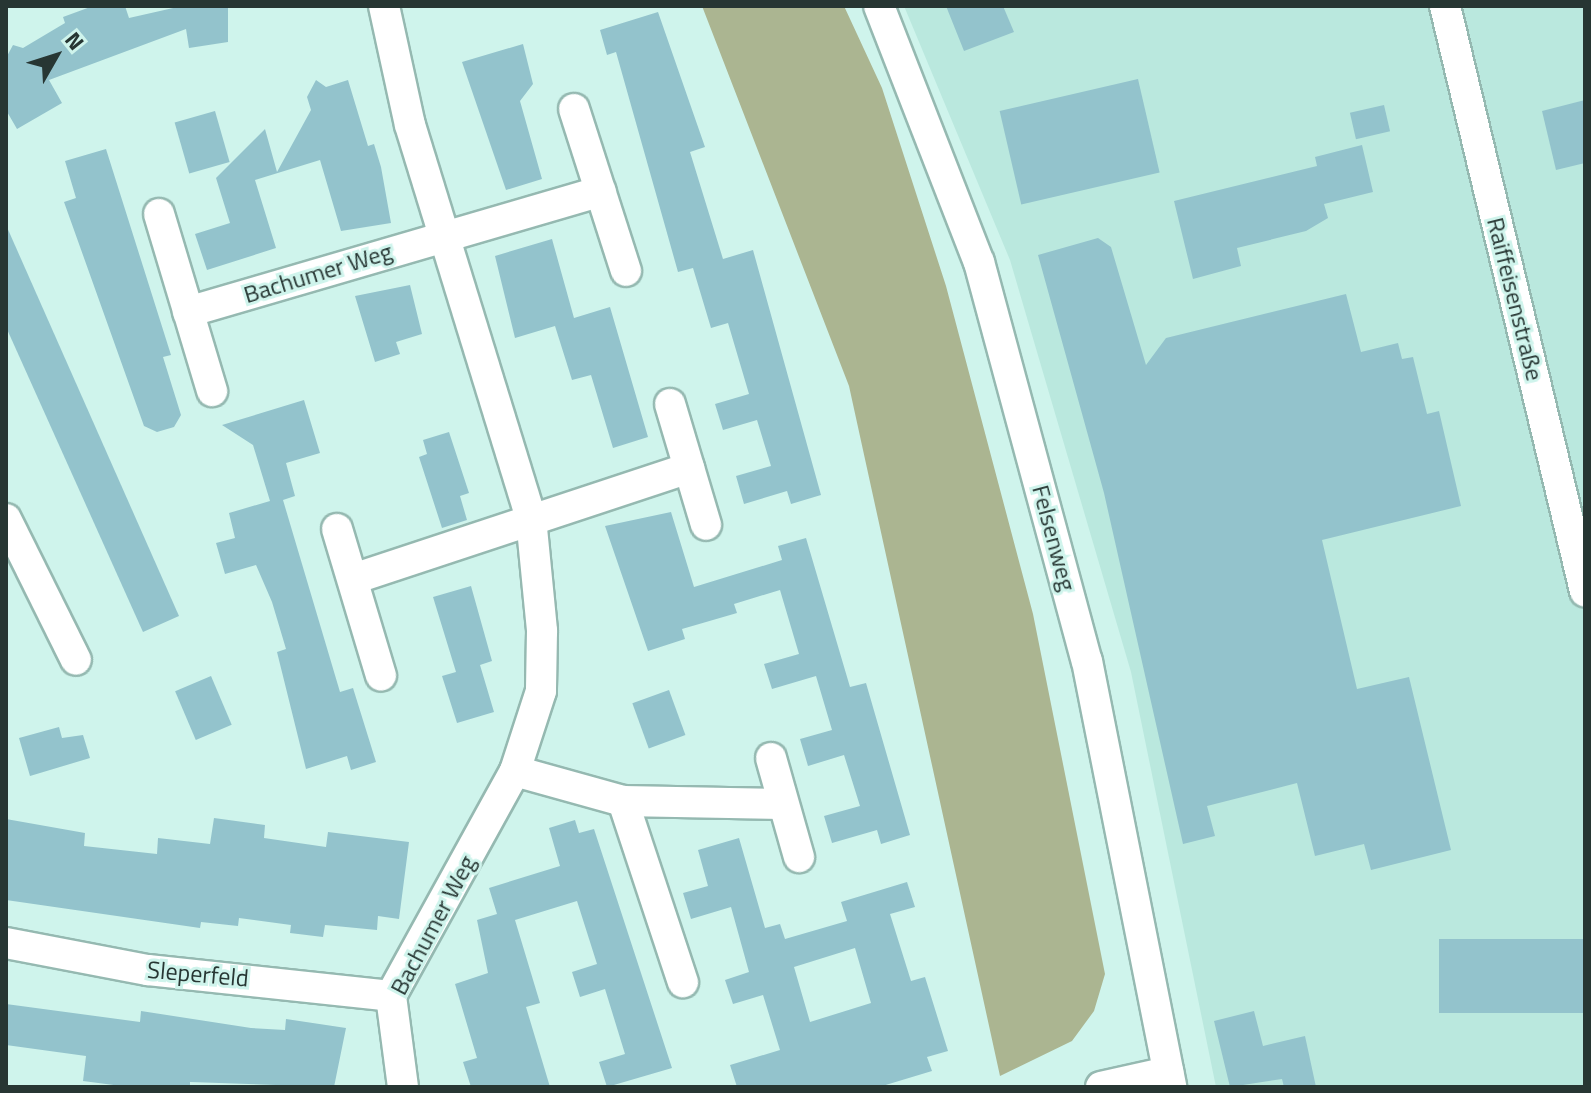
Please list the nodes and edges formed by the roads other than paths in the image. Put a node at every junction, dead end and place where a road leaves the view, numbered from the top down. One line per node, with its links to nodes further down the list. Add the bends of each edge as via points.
1 (384, 6): 7 (street, Bachumer Weg, via 410,125)
2 (879, 6): 29 (street, Felsenweg, via 979,262 1087,661)
3 (1445, 6): 18 (street, Raiffeisenstraße)
4 (574, 109): 5 (street)
5 (601, 191): 7 (street, Bachumer Weg); 8 (street)
6 (159, 214): 9 (street)
7 (447, 234): 9 (street, Bachumer Weg); 13 (street, Bachumer Weg)
8 (626, 271)
9 (188, 312): 10 (street)
10 (212, 391)
11 (670, 404): 12 (street)
12 (689, 468): 13 (street); 15 (street)
13 (531, 518): 17 (street); 22 (street, Bachumer Weg, via 542,631 541,691)
14 (6, 519): 19 (street)
15 (706, 525)
16 (337, 529): 17 (street)
17 (353, 579): 20 (street)
18 (1585, 591)
19 (76, 660)
20 (381, 676)
21 (771, 758): 24 (street)
22 (515, 771): 23 (street); 28 (street, Bachumer Weg)
23 (623, 801): 24 (street); 27 (street)
24 (782, 804): 25 (street)
25 (799, 857)
26 (6, 943): 28 (street, Sleperfeld, via 148,970)
27 (683, 982)
28 (391, 996): 30 (street, Bachumer Weg)
29 (1169, 1080): 31 (street)
30 (403, 1087)
31 (1101, 1087)

